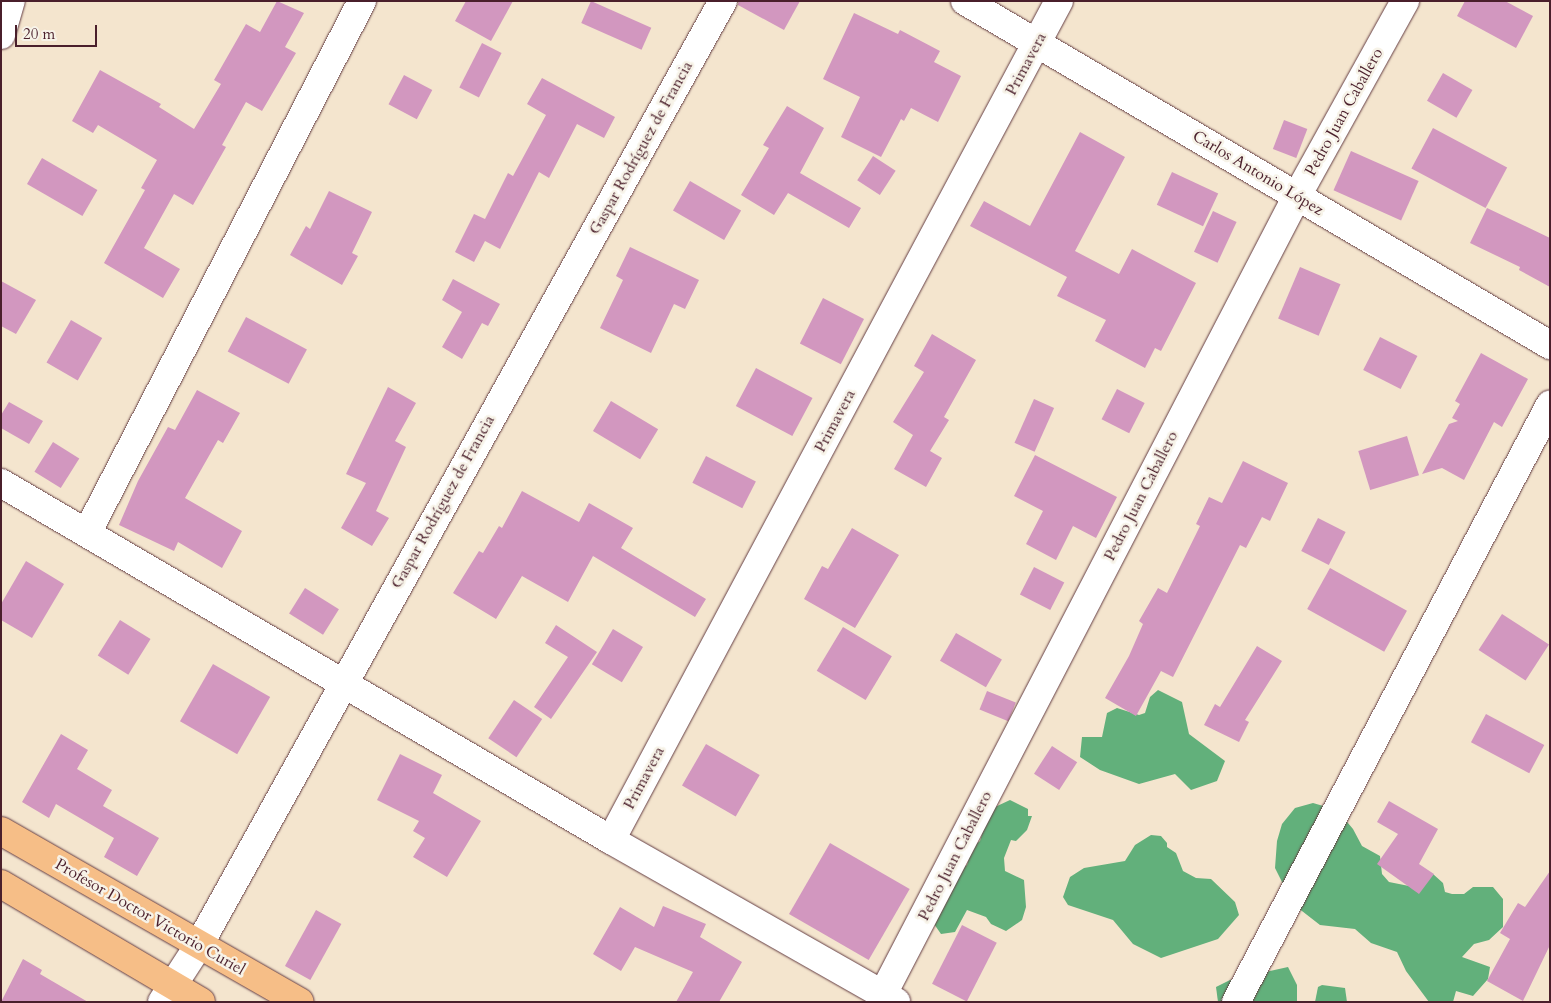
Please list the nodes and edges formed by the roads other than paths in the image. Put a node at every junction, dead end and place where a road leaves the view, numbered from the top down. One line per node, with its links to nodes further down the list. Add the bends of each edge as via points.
1 (11, 1): 7 (street)
2 (362, 1): 13 (street)
3 (723, 1): 14 (street, Gaspar Rodríguez de Francia)
4 (965, 1): 8 (street, Carlos Antonio López)
5 (1059, 1): 8 (street, Primavera)
6 (1405, 1): 9 (street, Pedro Juan Caballero)
7 (1, 35)
8 (1037, 43): 9 (street, Carlos Antonio López); 16 (street, Primavera)
9 (1297, 196): 10 (street, Carlos Antonio López); 20 (street, Pedro Juan Caballero)
10 (1550, 345)
11 (1550, 405): 23 (street)
12 (1, 483): 13 (street)
13 (87, 533): 14 (street)
14 (343, 681): 16 (street); 18 (street, Gaspar Rodríguez de Francia)
15 (1, 832): 18 (main road, Profesor Doctor Victorio Curiel)
16 (611, 840): 20 (street)
17 (1, 884): 19 (main road)
18 (199, 945): 19 (street, Gaspar Rodríguez de Francia); 22 (main road, Profesor Doctor Victorio Curiel)
19 (167, 994): 21 (main road)
20 (889, 998)
21 (201, 1002)
22 (299, 1002)
23 (1236, 1002)

